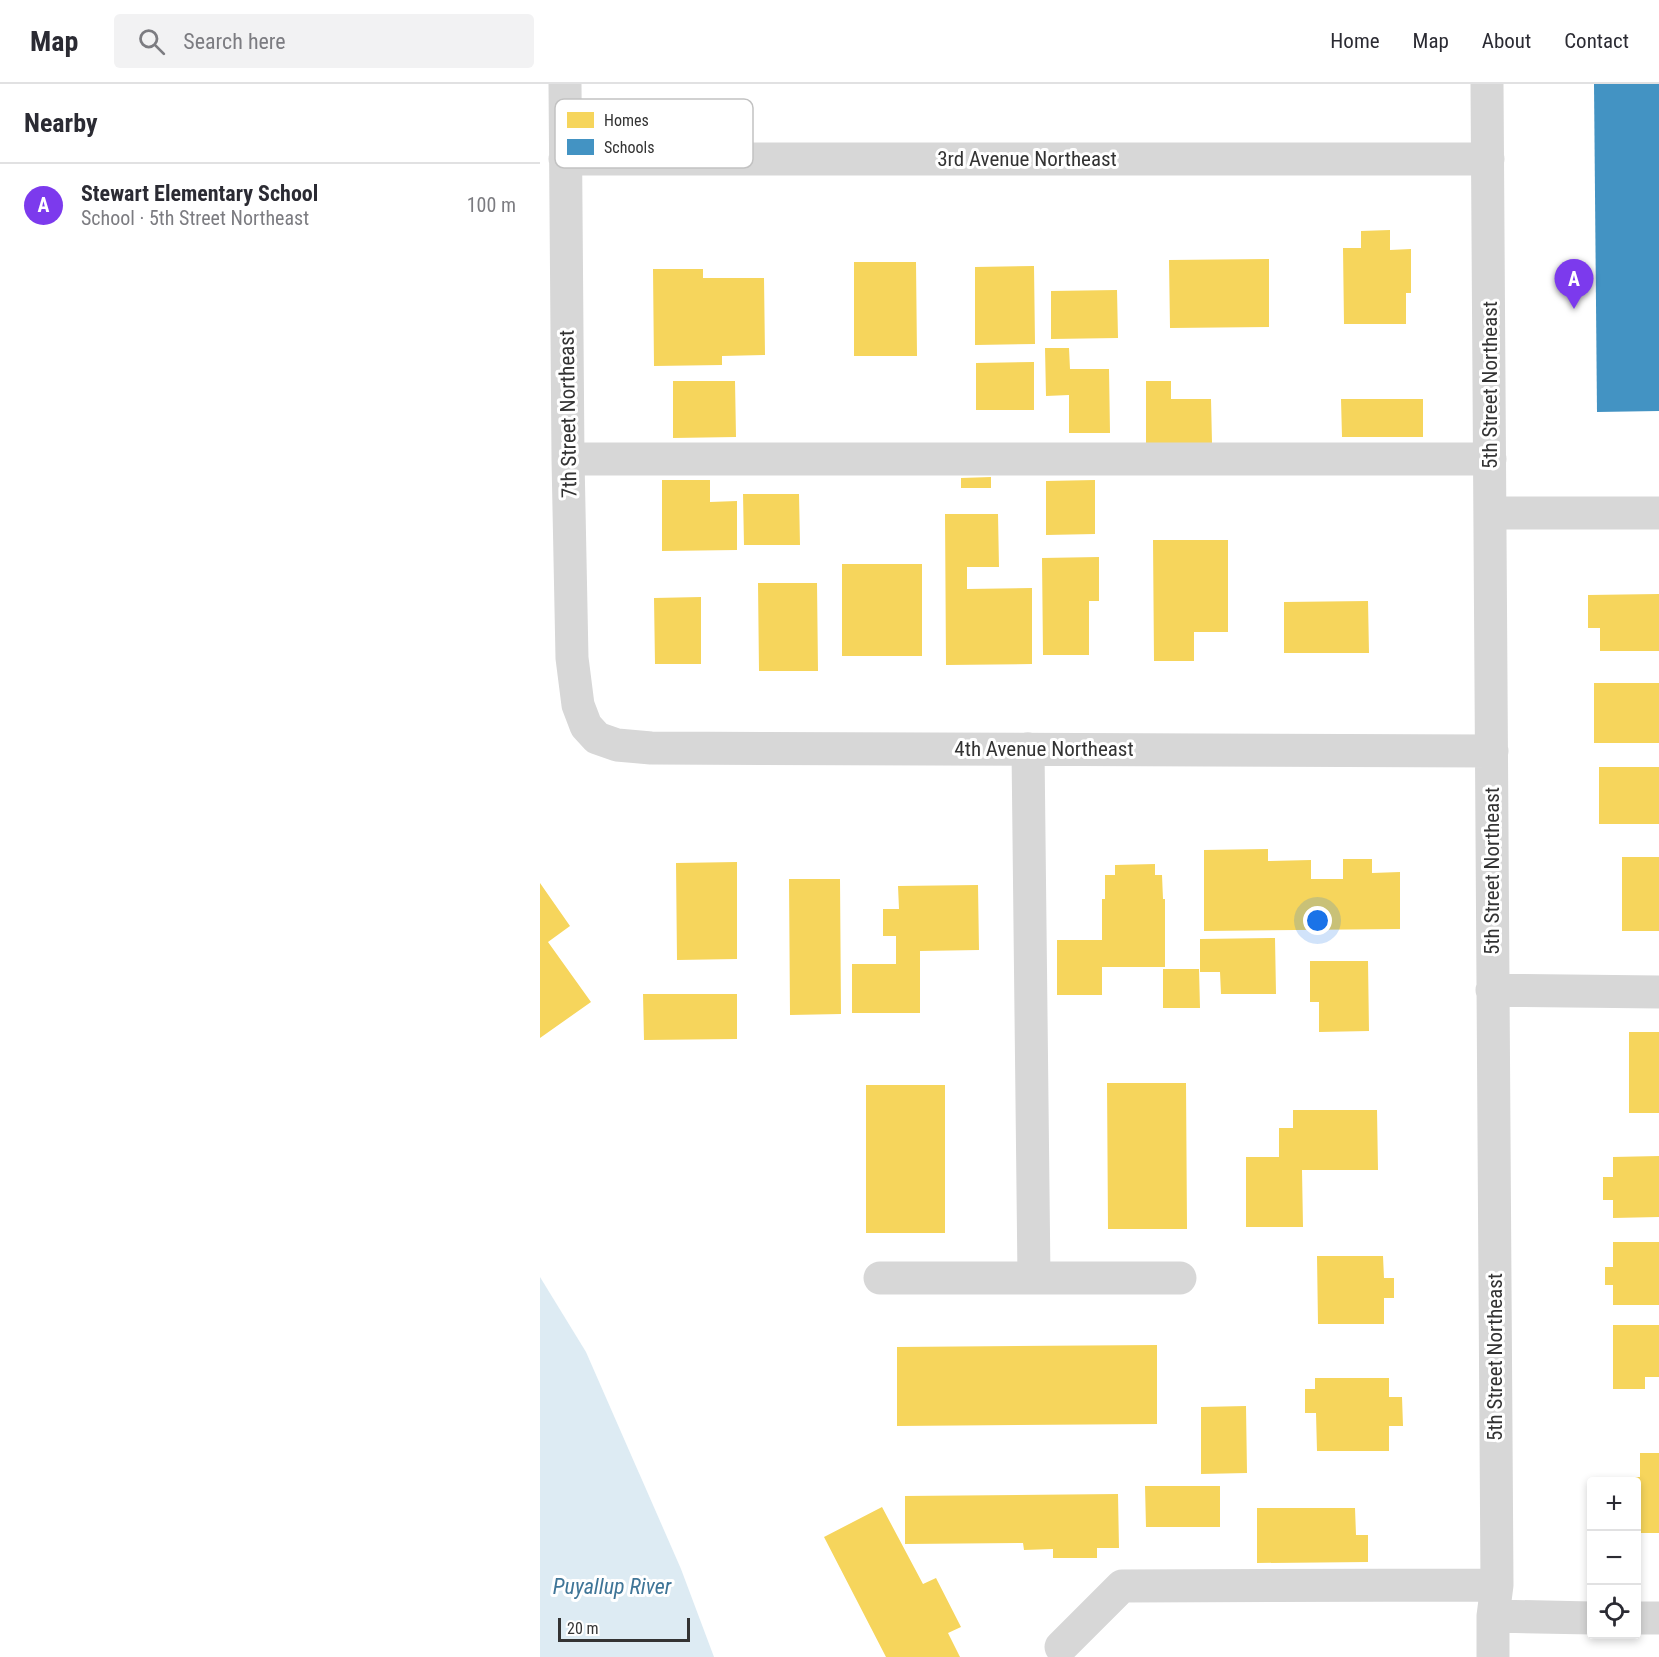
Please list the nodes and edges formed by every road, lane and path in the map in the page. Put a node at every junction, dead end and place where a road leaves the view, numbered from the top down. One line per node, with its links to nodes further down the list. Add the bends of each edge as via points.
1 (1487, 84): 3 (street, 5th Street Northeast)
2 (753, 159): 3 (street, 3rd Avenue Northeast)
3 (1488, 159): 6 (street, 5th Street Northeast)
4 (565, 168): 5 (street, 7th Street Northeast)
5 (568, 459): 6 (street); 9 (street, 7th Street Northeast, via 572,658 578,705 586,726)
6 (1490, 459): 7 (street, 5th Street Northeast)
7 (1490, 513): 8 (street); 11 (street, 5th Street Northeast)
8 (1659, 513)
9 (597, 738): 10 (street, 4th Avenue Northeast, via 617,746 651,748)
10 (1028, 749): 11 (street, 4th Avenue Northeast); 15 (street)
11 (1492, 751): 12 (street, 5th Street Northeast)
12 (1492, 990): 13 (street); 17 (street, 5th Street Northeast)
13 (1659, 992)
14 (880, 1278): 15 (street)
15 (1034, 1278): 16 (street)
16 (1180, 1278)
17 (1495, 1601): 18 (street); 21 (street, via 1122,1586); 22 (street, 5th Street Northeast)
18 (1587, 1617)
19 (1641, 1618): 20 (street)
20 (1659, 1618)
21 (1060, 1647)
22 (1493, 1657)

